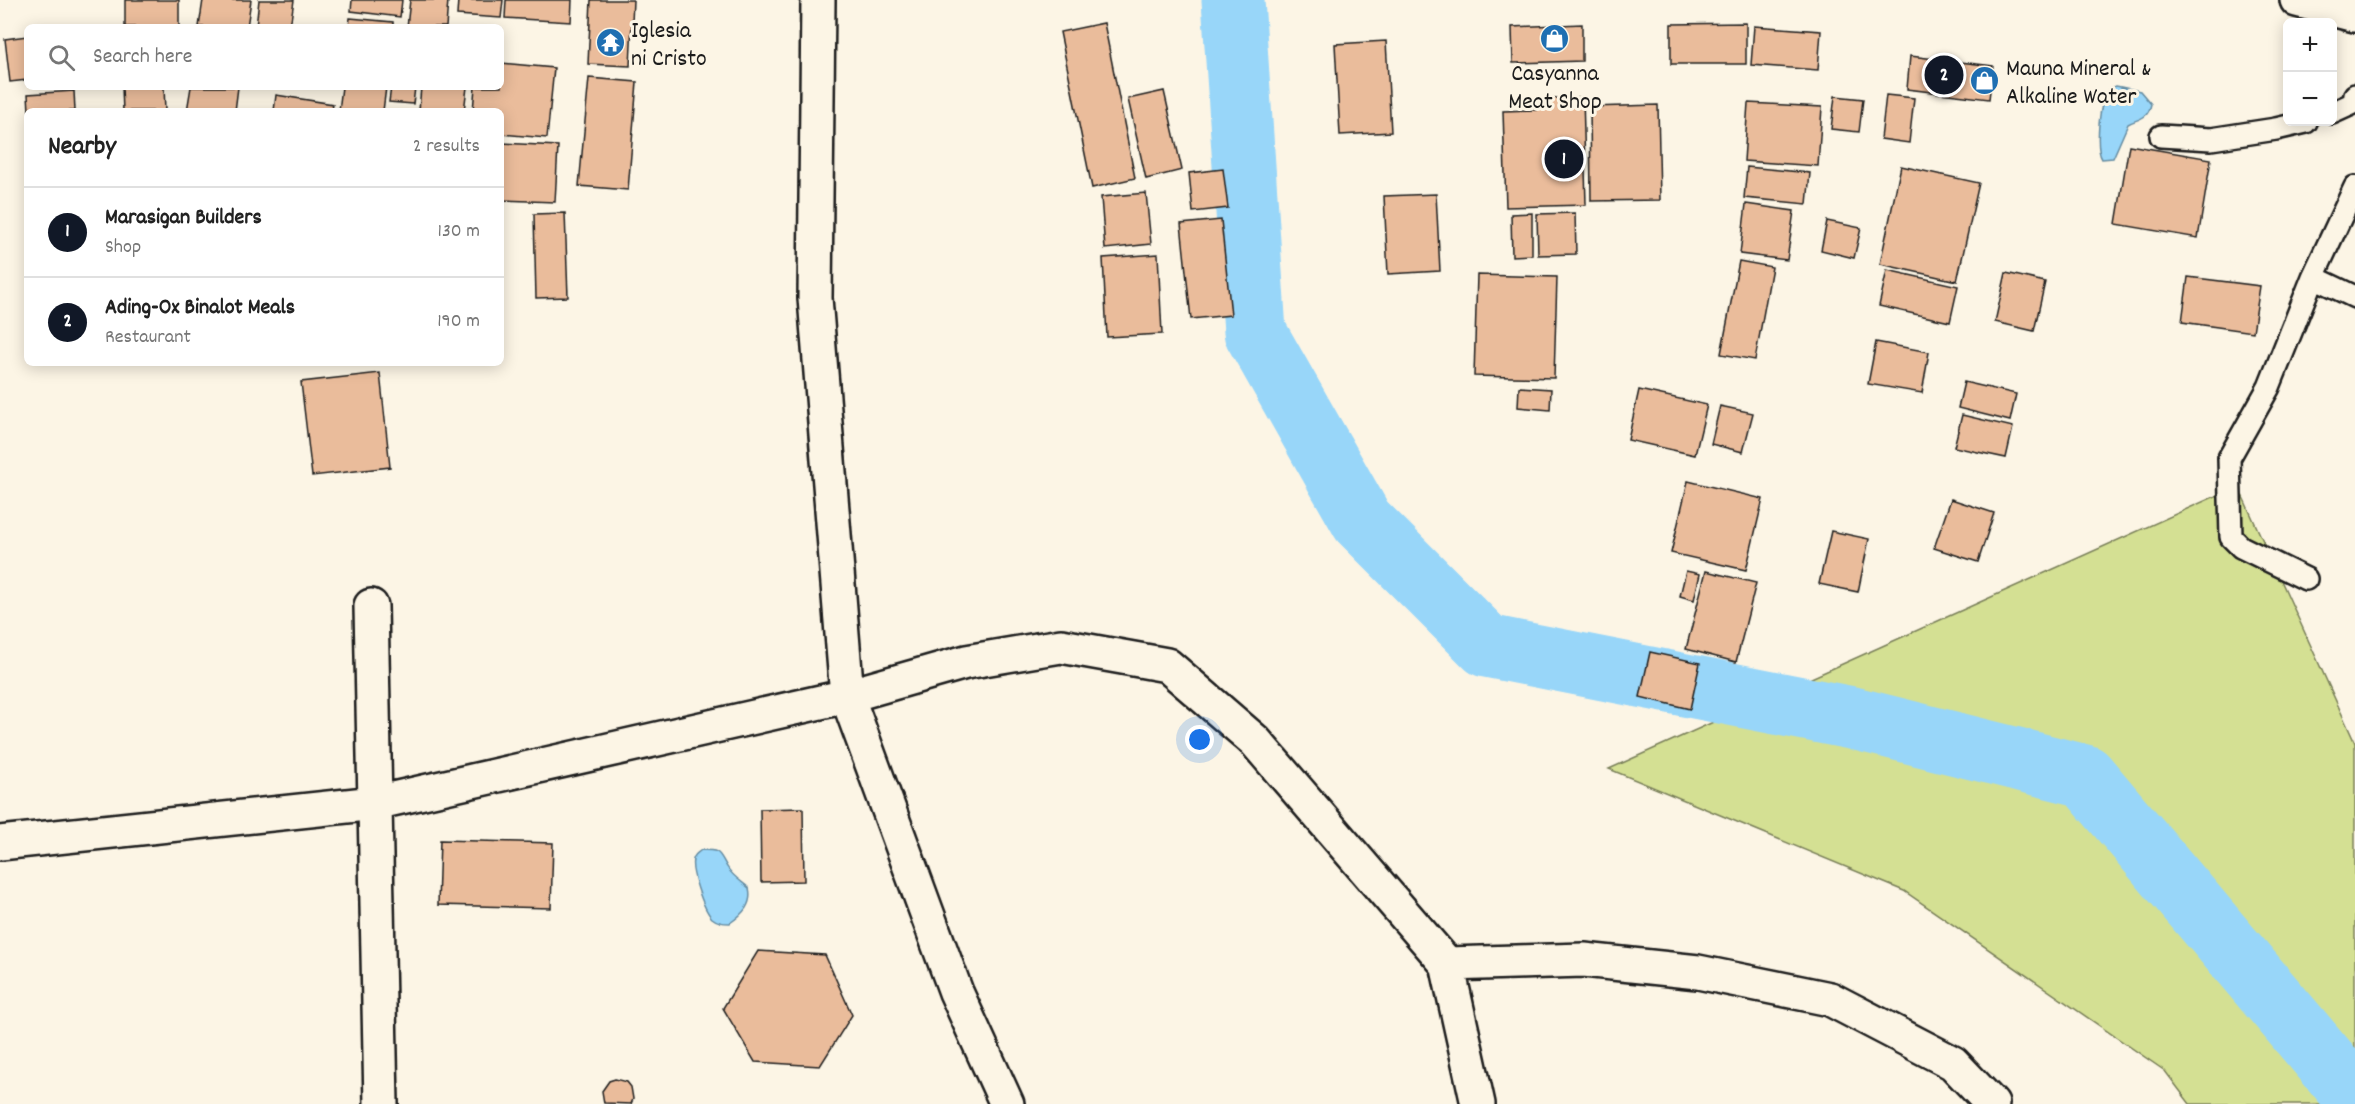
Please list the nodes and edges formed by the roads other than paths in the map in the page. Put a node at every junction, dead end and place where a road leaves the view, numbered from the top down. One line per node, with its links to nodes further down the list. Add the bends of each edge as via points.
1 (818, 0): 11 (street, via 815,298)
2 (2355, 94): 3 (lane, via 2354,103)
3 (2337, 111)
4 (2289, 126): 5 (lane, via 2211,139)
5 (2161, 136)
6 (2355, 187): 7 (lane)
7 (2313, 277): 8 (lane); 9 (lane, via 2269,387 2229,458 2231,537 2241,547)
8 (2355, 297)
9 (2306, 579)
10 (371, 606): 12 (street)
11 (847, 696): 12 (street); 14 (street, via 966,662 1061,645 1167,665 1255,741); 16 (street, via 956,992)
12 (375, 803): 13 (street); 15 (street)
13 (0, 843)
14 (1447, 964): 17 (street); 18 (street, via 1584,960 1698,972 1830,999 1953,1063)
15 (381, 1104)
16 (1007, 1104)
17 (1478, 1104)
18 (1992, 1104)

